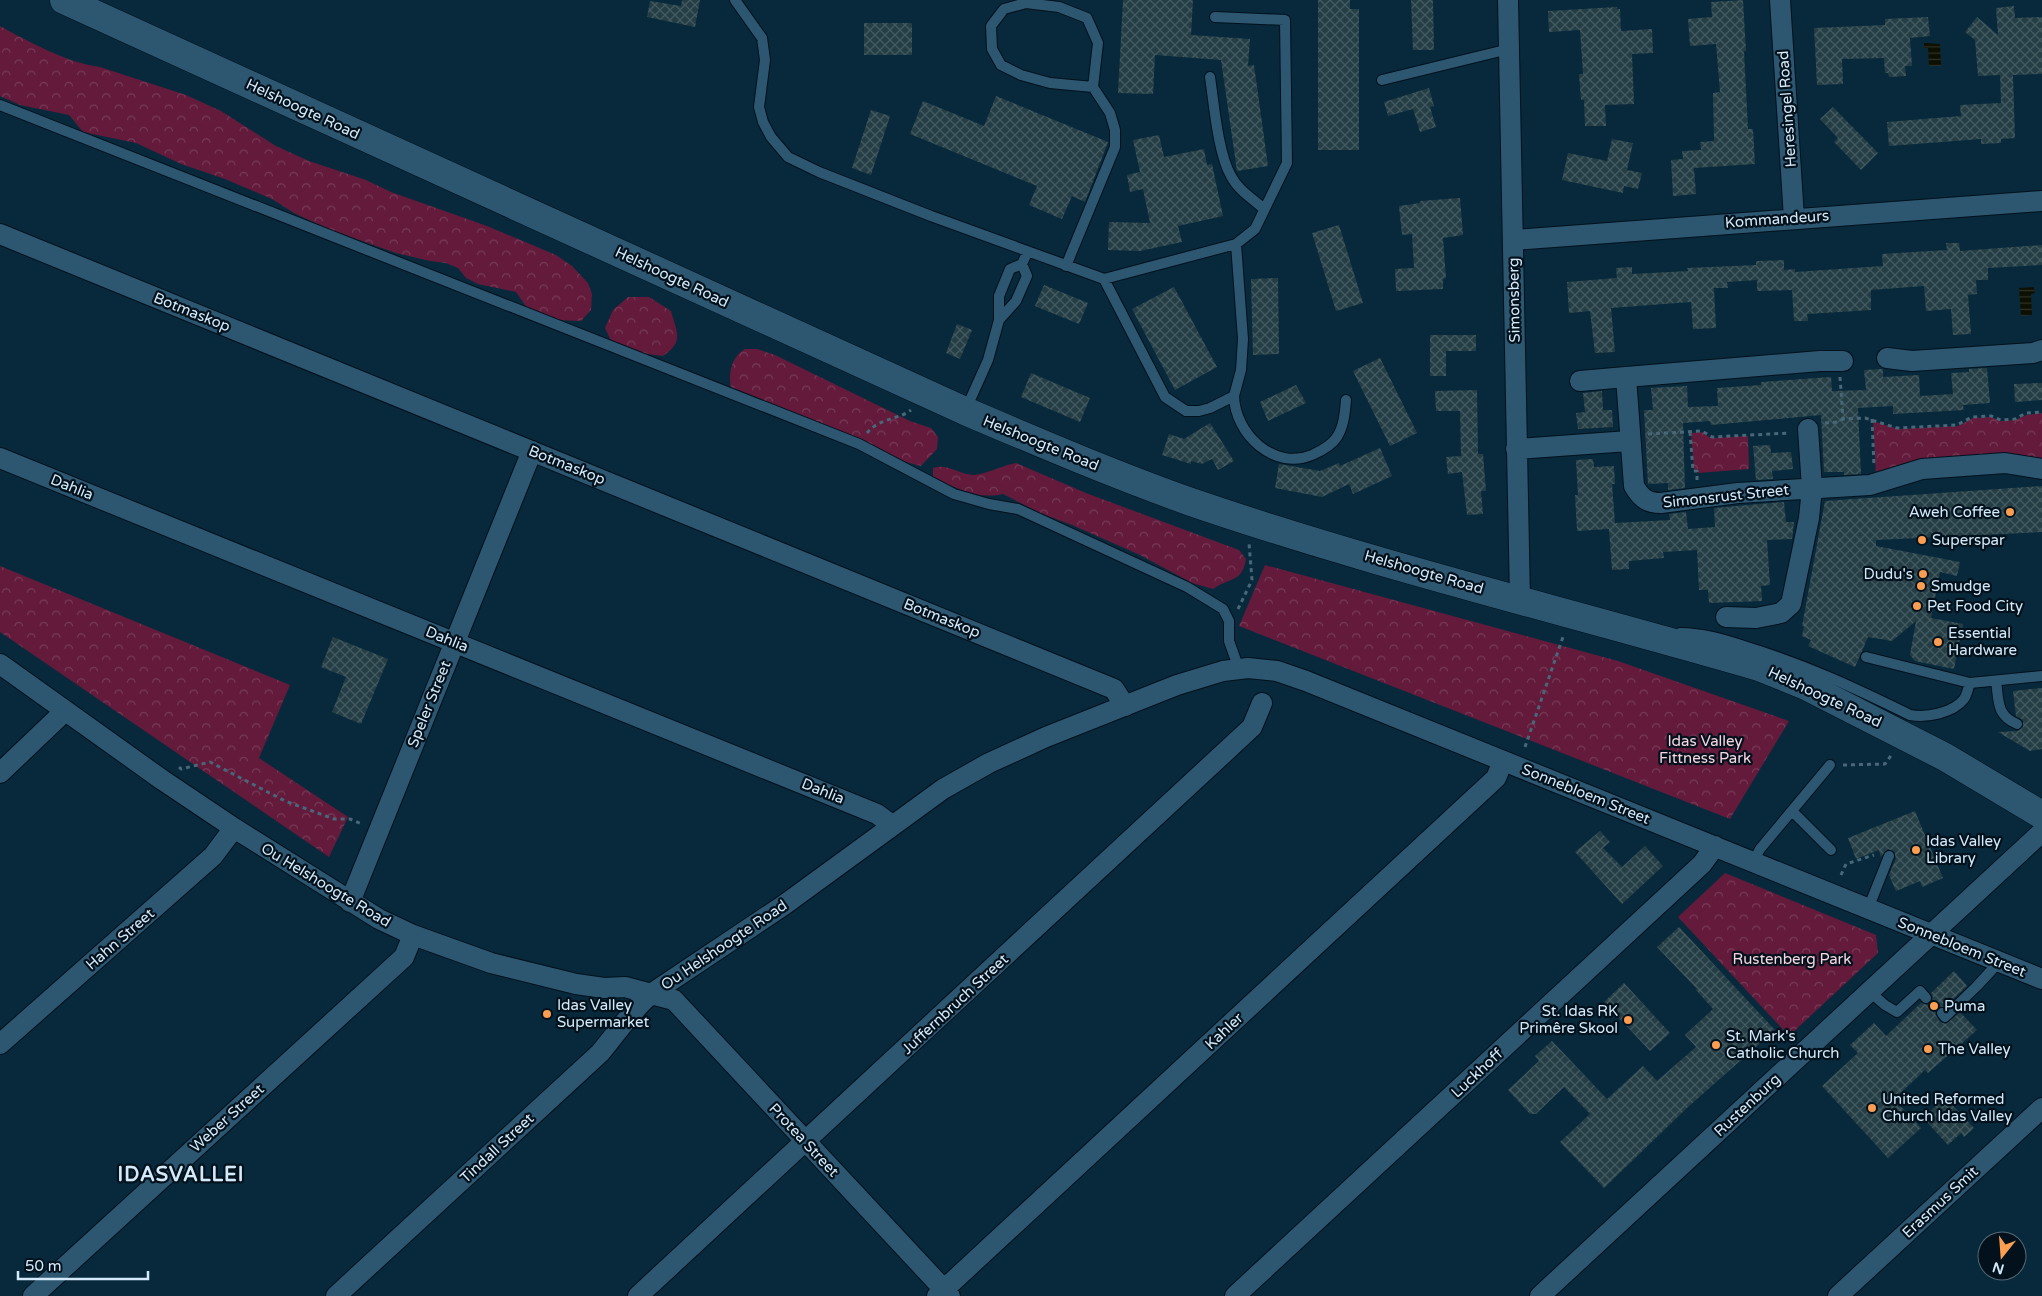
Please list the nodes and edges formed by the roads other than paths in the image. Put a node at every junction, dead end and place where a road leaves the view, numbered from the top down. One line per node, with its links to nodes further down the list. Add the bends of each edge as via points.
1 (64, 0): 29 (main road, Helshoogte Road)
2 (735, 0): 17 (lane, via 762,38 764,60 759,107 771,137 788,157)
3 (1508, 0): 6 (street, Simonsberg)
4 (1780, 0): 13 (street, Heresingel Road)
5 (1214, 17): 12 (lane, via 1285,20 1287,163)
6 (1509, 49): 8 (lane); 15 (street, Simonsberg)
7 (1210, 77): 12 (lane, via 1222,151 1231,177)
8 (1382, 80)
9 (1093, 87): 9 (lane, via 1098,43 1087,18 1059,7 1026,3 1004,10 991,26 992,49 1001,65 1050,83); 19 (lane, via 1110,113 1115,130 1115,148)
10 (0, 105): 43 (lane, via 859,444 954,494 1018,508 1187,587 1223,609 1229,621 1229,641)
11 (2042, 201): 13 (street, Kommandeurs)
12 (1264, 209): 16 (lane, via 1255,229)
13 (1794, 218): 15 (street, Kommandeurs)
14 (0, 234): 33 (street, Botmaskop)
15 (1513, 240): 32 (street, Simonsberg)
16 (1236, 244): 20 (lane); 27 (lane, via 1243,339 1241,370)
17 (1028, 253): 18 (lane); 19 (lane)
18 (1022, 264): 21 (lane, via 1027,276 1016,301); 21 (lane, via 1010,269 999,296)
19 (1066, 266): 20 (lane)
20 (1104, 279): 27 (lane, via 1165,397 1186,411 1199,411)
21 (999, 320): 29 (lane, via 988,360)
22 (2042, 350): 23 (street, via 1912,361)
23 (1887, 358)
24 (1841, 361): 25 (street)
25 (1626, 377): 26 (street); 31 (street, Simonsrust Street)
26 (1580, 381)
27 (1234, 396): 28 (lane, via 1238,418 1266,453 1302,459 1321,451 1336,438 1343,422)
28 (1346, 400)
29 (965, 411): 37 (main road, Helshoogte Road, via 1190,501 1300,537)
30 (1808, 430): 36 (street, Simonsrust Street)
31 (1629, 438): 32 (street); 36 (street, Simonsrust Street, via 1634,486 1640,497 1650,503)
32 (1516, 449): 37 (street, Simonsberg)
33 (532, 451): 40 (street, Speler Street); 48 (street, Botmaskop, via 1114,689)
34 (0, 458): 40 (street, Dahlia)
35 (2042, 469): 36 (street, Simonsrust Street, via 2005,463 1922,468 1875,484)
36 (1812, 488): 38 (street, Simonsrust Street, via 1791,604 1781,613 1756,618)
37 (1520, 599): 39 (main road, Helshoogte Road)
38 (1726, 617)
39 (1652, 636): 46 (lane, via 1696,634 1729,641 1809,667 1919,716 1954,707 1965,698); 55 (main road, Helshoogte Road, via 1760,667 1806,686 1945,757)
40 (454, 642): 56 (street, Dahlia, via 878,814); 63 (street, Speler Street)
41 (1866, 657): 46 (lane)
42 (0, 664): 49 (street, Ou Helshoogte Road)
43 (1239, 669): 48 (street, Sonnebloem Street, via 1176,685); 51 (street, Sonnebloem Street, via 1277,671 1306,681)
44 (2042, 676): 45 (lane)
45 (1996, 681): 46 (lane); 50 (lane, via 2000,707 2006,719)
46 (1970, 684)
47 (1262, 703): 75 (street, Juffernbruch Street, via 1252,727)
48 (1125, 706): 56 (street, Ou Helshoogte Road, via 1046,736 989,763 943,789)
49 (65, 711): 53 (street); 57 (street, Ou Helshoogte Road)
50 (2017, 724)
51 (1503, 761): 59 (street, Sonnebloem Street); 76 (street, Kahler, via 1496,778)
52 (1830, 765): 54 (lane)
53 (0, 772)
54 (1792, 811): 60 (lane); 62 (lane)
55 (2042, 816)
56 (892, 825): 70 (street, Ou Helshoogte Road, via 784,905)
57 (234, 828): 63 (street, Ou Helshoogte Road); 73 (street, Hahn Street, via 213,856)
58 (2042, 832): 65 (street, Rustenburg)
59 (1716, 846): 62 (street, Sonnebloem Street); 80 (street, Luckhoff, via 1702,864)
60 (1831, 850)
61 (1884, 855): 64 (lane)
62 (1753, 862): 64 (street, Sonnebloem Street)
63 (350, 902): 66 (street, Ou Helshoogte Road)
64 (1868, 909): 65 (street, Sonnebloem Street)
65 (1932, 935): 67 (street, Sonnebloem Street); 69 (street, Rustenburg)
66 (413, 936): 70 (street, Ou Helshoogte Road, via 490,963 576,984 625,987); 77 (street, Weber Street, via 404,957)
67 (1999, 962): 68 (street, Sonnebloem Street); 72 (lane, via 1945,1017)
68 (2042, 979)
69 (1870, 992): 71 (lane, via 1897,1012 1920,991); 81 (street, Rustenburg)
70 (651, 994): 75 (street, Protea Street, via 674,1000); 78 (street, Tindall Street, via 635,1008 600,1053)
71 (1926, 998)
72 (1942, 1013)
73 (0, 1044)
74 (2042, 1108): 82 (street, Erasmus Smit)
75 (806, 1143): 76 (street, Protea Street); 79 (street, Juffernbruch Street)
76 (944, 1294)
77 (33, 1296)
78 (336, 1296)
79 (638, 1296)
80 (1235, 1296)
81 (1540, 1296)
82 (1838, 1296)

